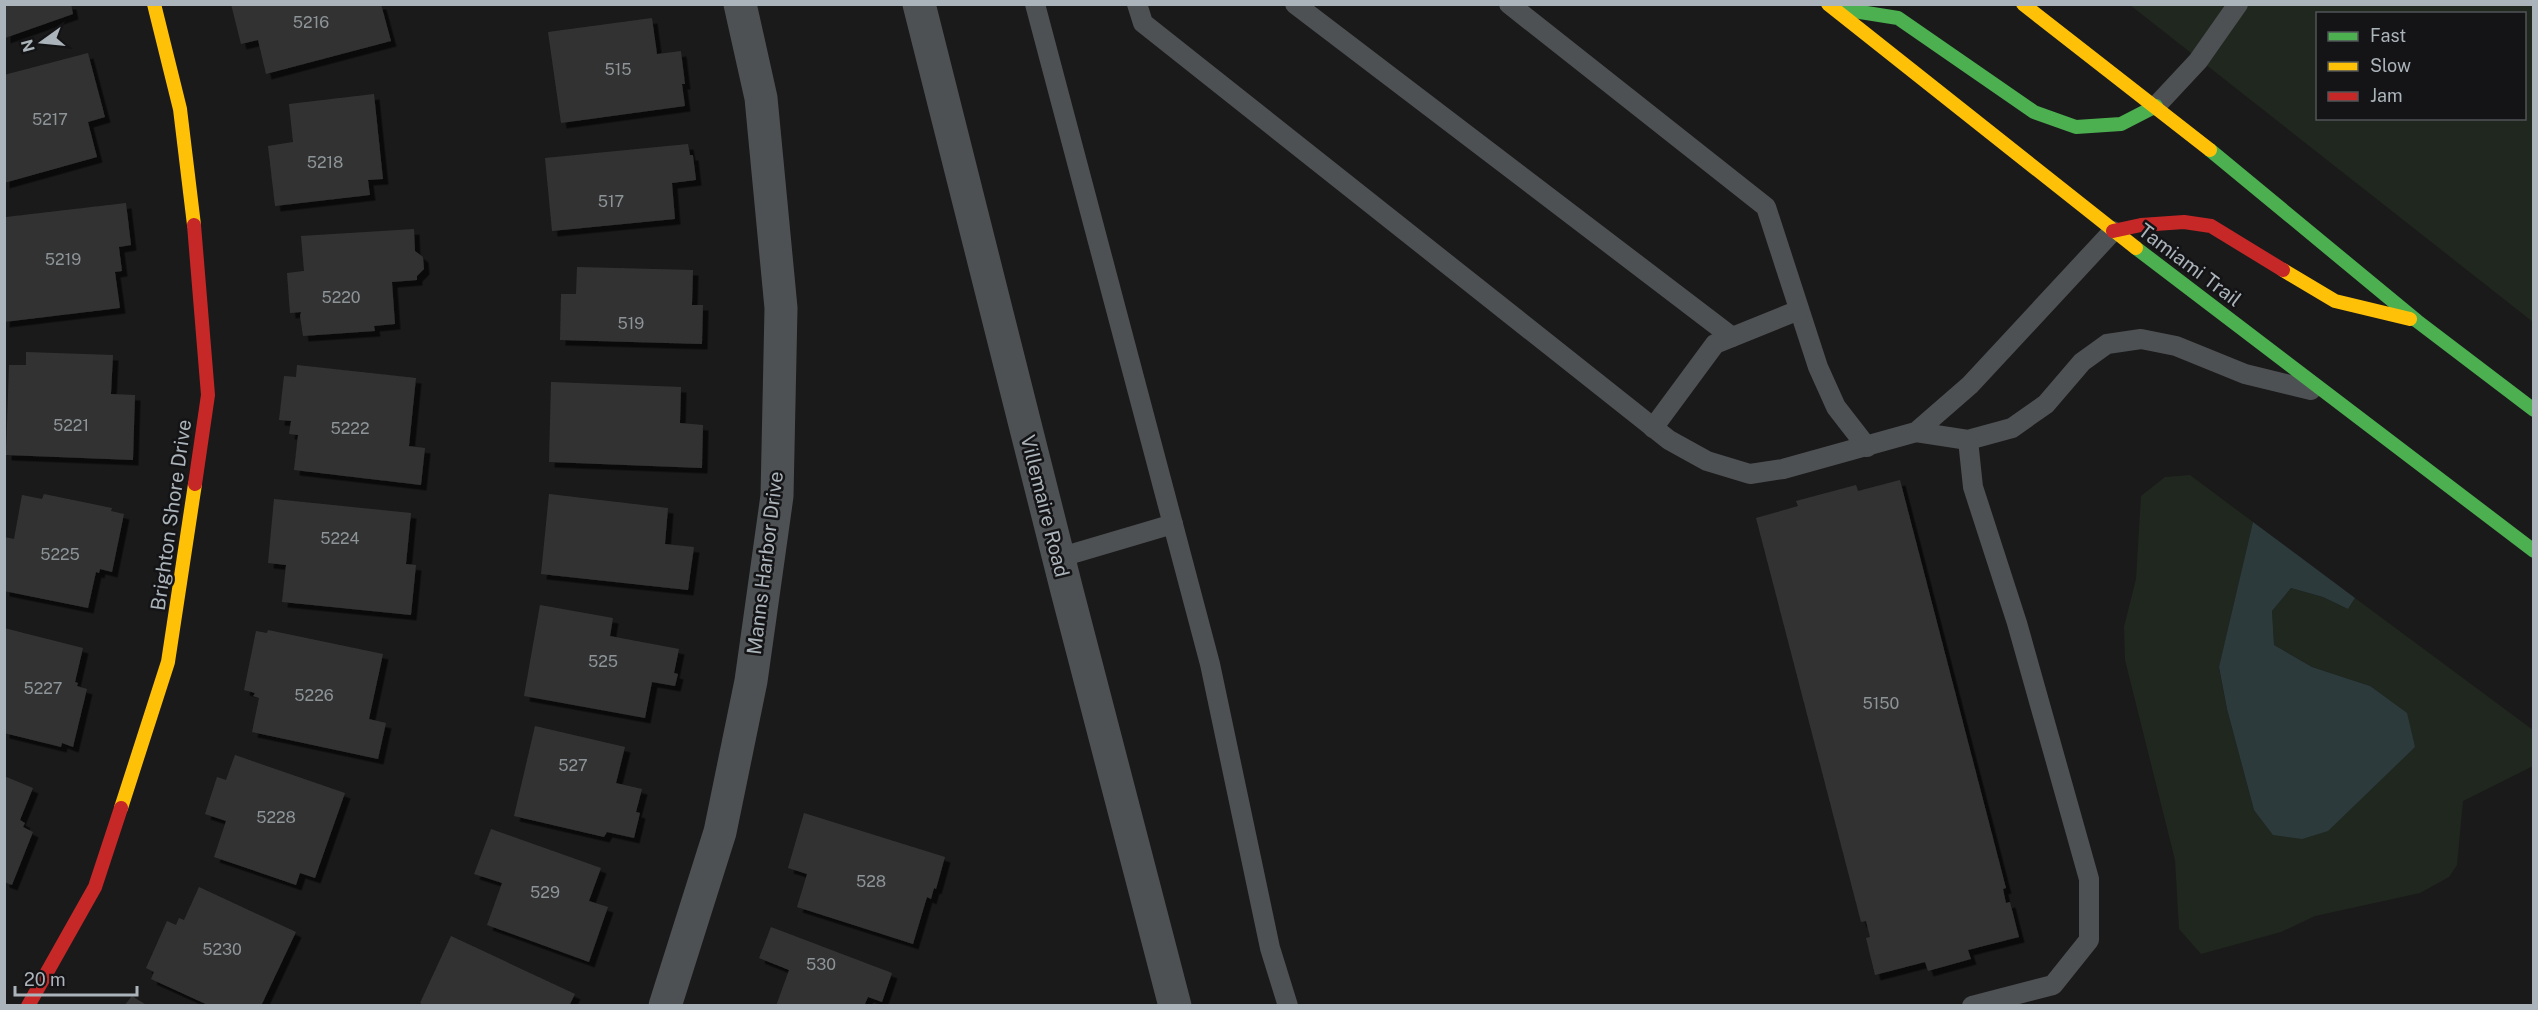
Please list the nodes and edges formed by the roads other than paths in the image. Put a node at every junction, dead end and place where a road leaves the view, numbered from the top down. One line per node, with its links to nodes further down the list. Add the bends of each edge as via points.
1 (154, 4): 25 (main road, Brighton Shore Drive, via 180,109 197,249 208,395 168,662 95,887)
2 (740, 4): 26 (street, Manns Harbor Drive, via 761,98 781,308 777,496 751,681 720,832)
3 (919, 4): 24 (street, Villemaire Road)
4 (1035, 4): 22 (lane)
5 (1137, 4): 18 (lane, via 1143,23)
6 (1295, 4): 15 (lane)
7 (1509, 4): 13 (lane, via 1766,207)
8 (2023, 4): 11 (main road)
9 (2238, 4): 11 (lane, via 2198,61)
10 (1830, 6): 11 (main road, via 1898,18 2034,112 2076,127 2121,124); 12 (main road, Tamiami Trail)
11 (2156, 106): 14 (main road)
12 (2113, 231): 14 (main road, via 2184,222 2211,226 2336,301); 16 (main road, Tamiami Trail); 19 (lane, via 1970,385)
13 (1799, 310): 15 (lane); 21 (lane, via 1836,407)
14 (2417, 321): 17 (main road)
15 (1732, 337): 18 (lane, via 1715,344)
16 (2328, 394): 20 (lane, via 2245,374 2176,346 2141,339 2107,344 2082,362 2046,404 2012,428); 23 (main road, Tamiami Trail)
17 (2534, 410)
18 (1653, 428): 21 (lane, via 1707,461 1750,474)
19 (1916, 432): 20 (lane); 21 (lane)
20 (1968, 440): 29 (lane, via 1973,487 2017,623 2089,879 2088,940 2053,985)
21 (1867, 447)
22 (1173, 524): 24 (lane); 28 (lane, via 1210,664 1270,948)
23 (2534, 551)
24 (1059, 558): 27 (street, Villemaire Road)
25 (28, 1005)
26 (665, 1005)
27 (1175, 1005)
28 (1288, 1005)
29 (1972, 1005)

